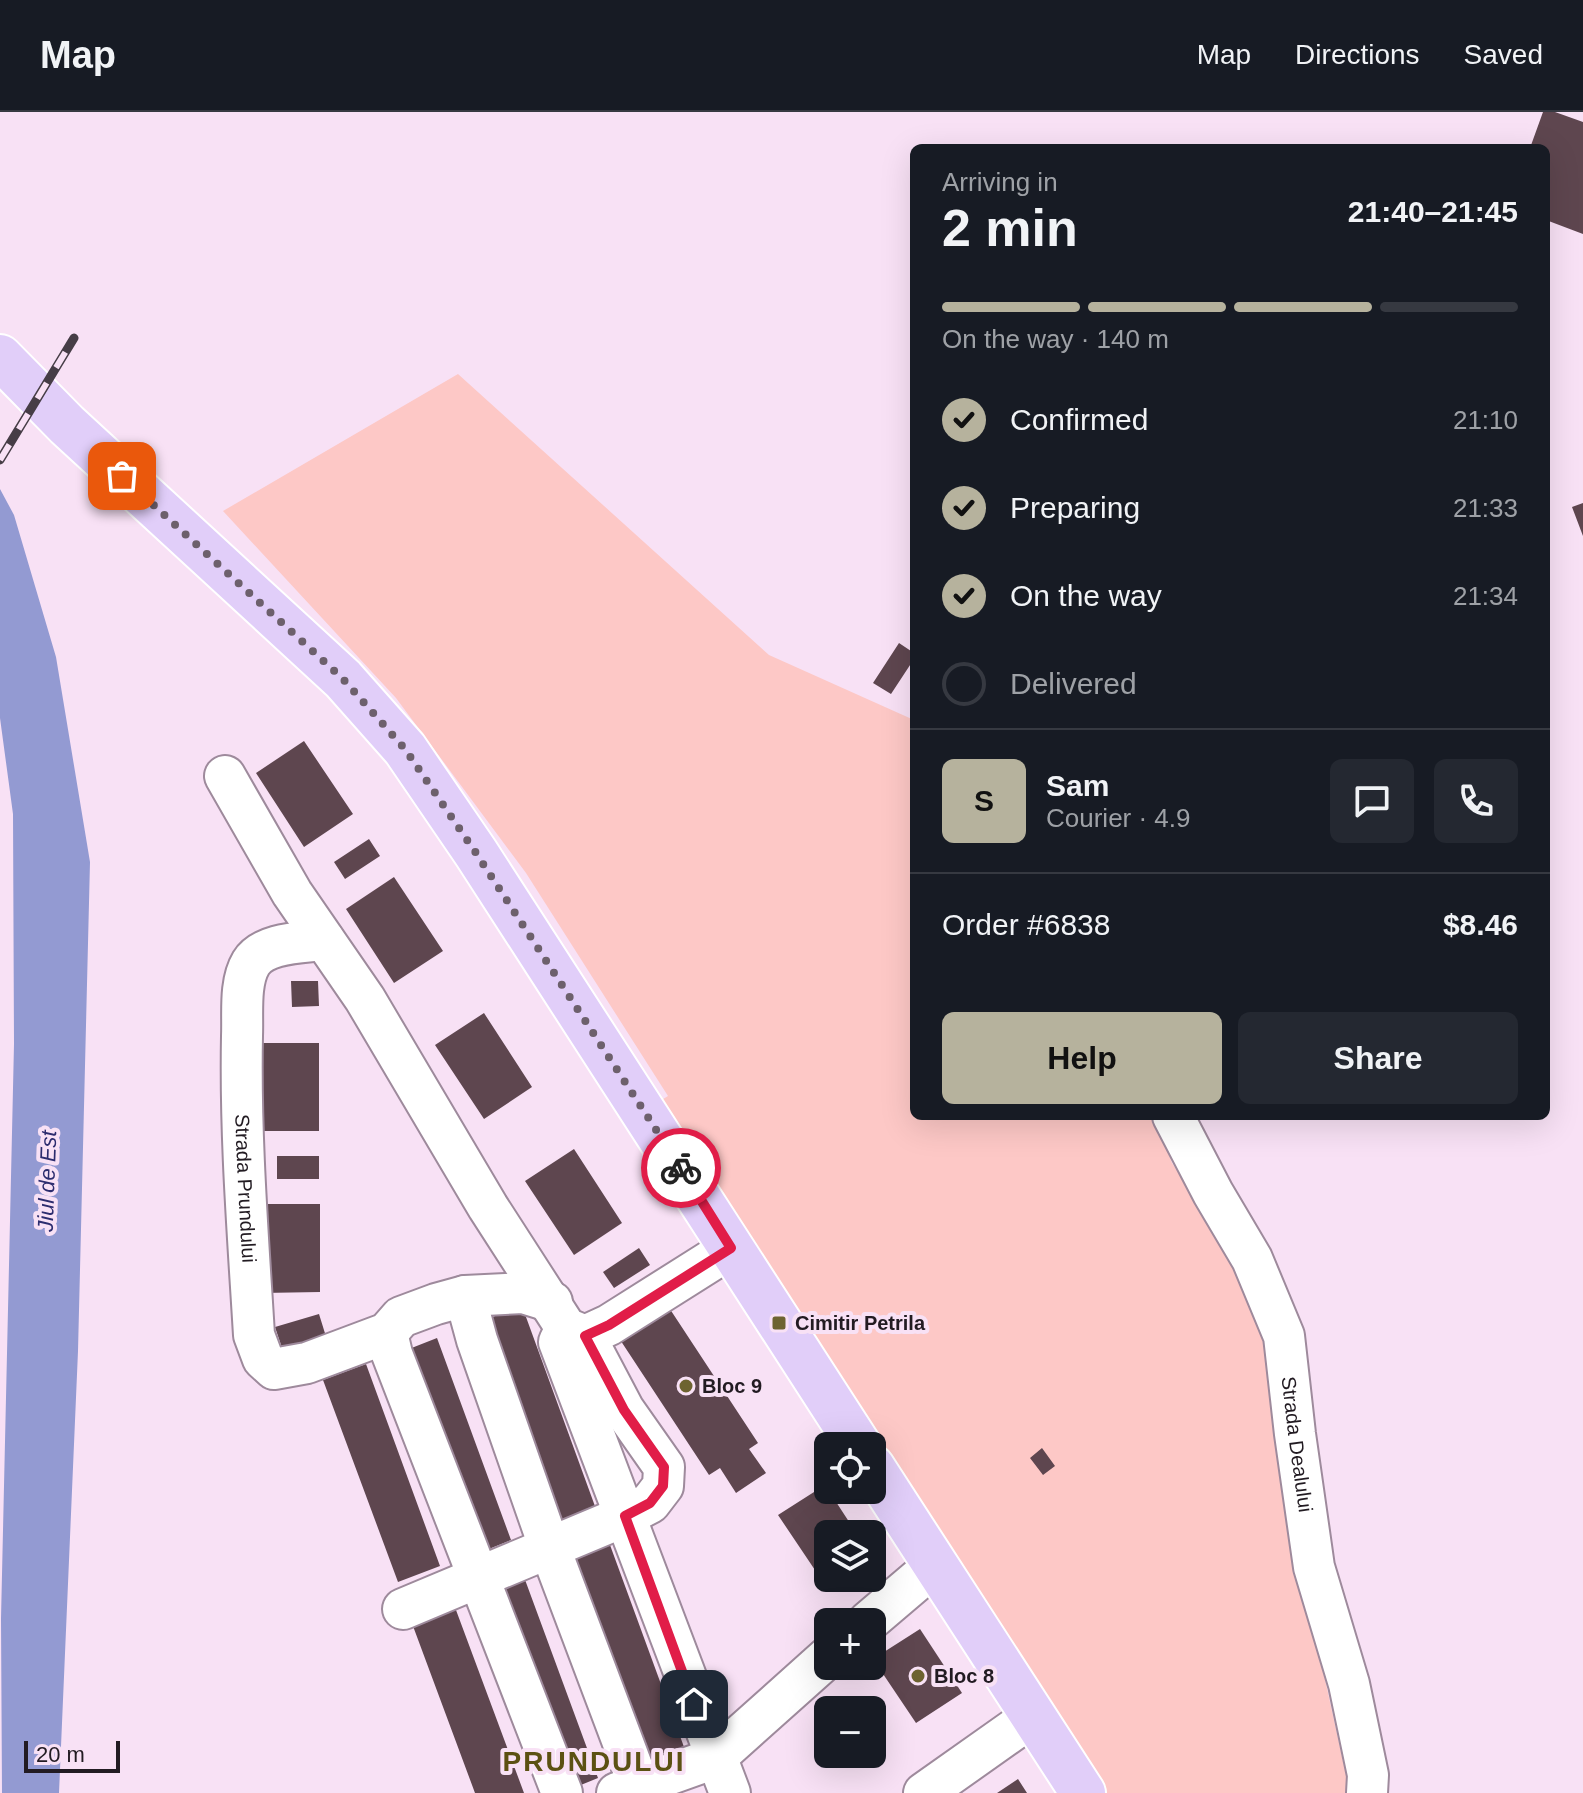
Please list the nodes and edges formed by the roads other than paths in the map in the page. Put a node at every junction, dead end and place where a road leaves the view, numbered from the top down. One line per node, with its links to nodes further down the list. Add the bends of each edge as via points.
1 (0, 357): 5 (main road, via 296,634 405,749)
2 (225, 776): 3 (street)
3 (324, 940): 7 (street, via 365,999 488,1207); 8 (street, Strada Prundului, via 266,951 251,963 243,989 241,1119 254,1335 263,1359 274,1369 307,1363)
4 (1175, 1120): 24 (street, Strada Dealului, via 1252,1259 1284,1336 1314,1567 1349,1684)
5 (731, 1248): 7 (street, via 609,1325); 9 (main road)
6 (465, 1296): 7 (street, Strada Prundului, via 523,1293); 8 (street, Strada Prundului, via 401,1317); 12 (street)
7 (568, 1322): 11 (street, via 559,1342); 11 (street, via 664,1467 663,1486 650,1503)
8 (387, 1333): 14 (street)
9 (850, 1432)
10 (886, 1489): 13 (main road)
11 (625, 1516): 12 (street); 19 (street)
12 (549, 1546): 14 (street); 20 (street)
13 (935, 1565): 15 (street); 18 (main road)
14 (480, 1577): 16 (street); 21 (street)
15 (884, 1608)
16 (403, 1609)
17 (814, 1673): 19 (street)
18 (1033, 1716): 22 (street); 23 (main road)
19 (722, 1775): 20 (street)
20 (633, 1790)
21 (562, 1793)
22 (924, 1793)
23 (1083, 1793)
24 (1367, 1793)

